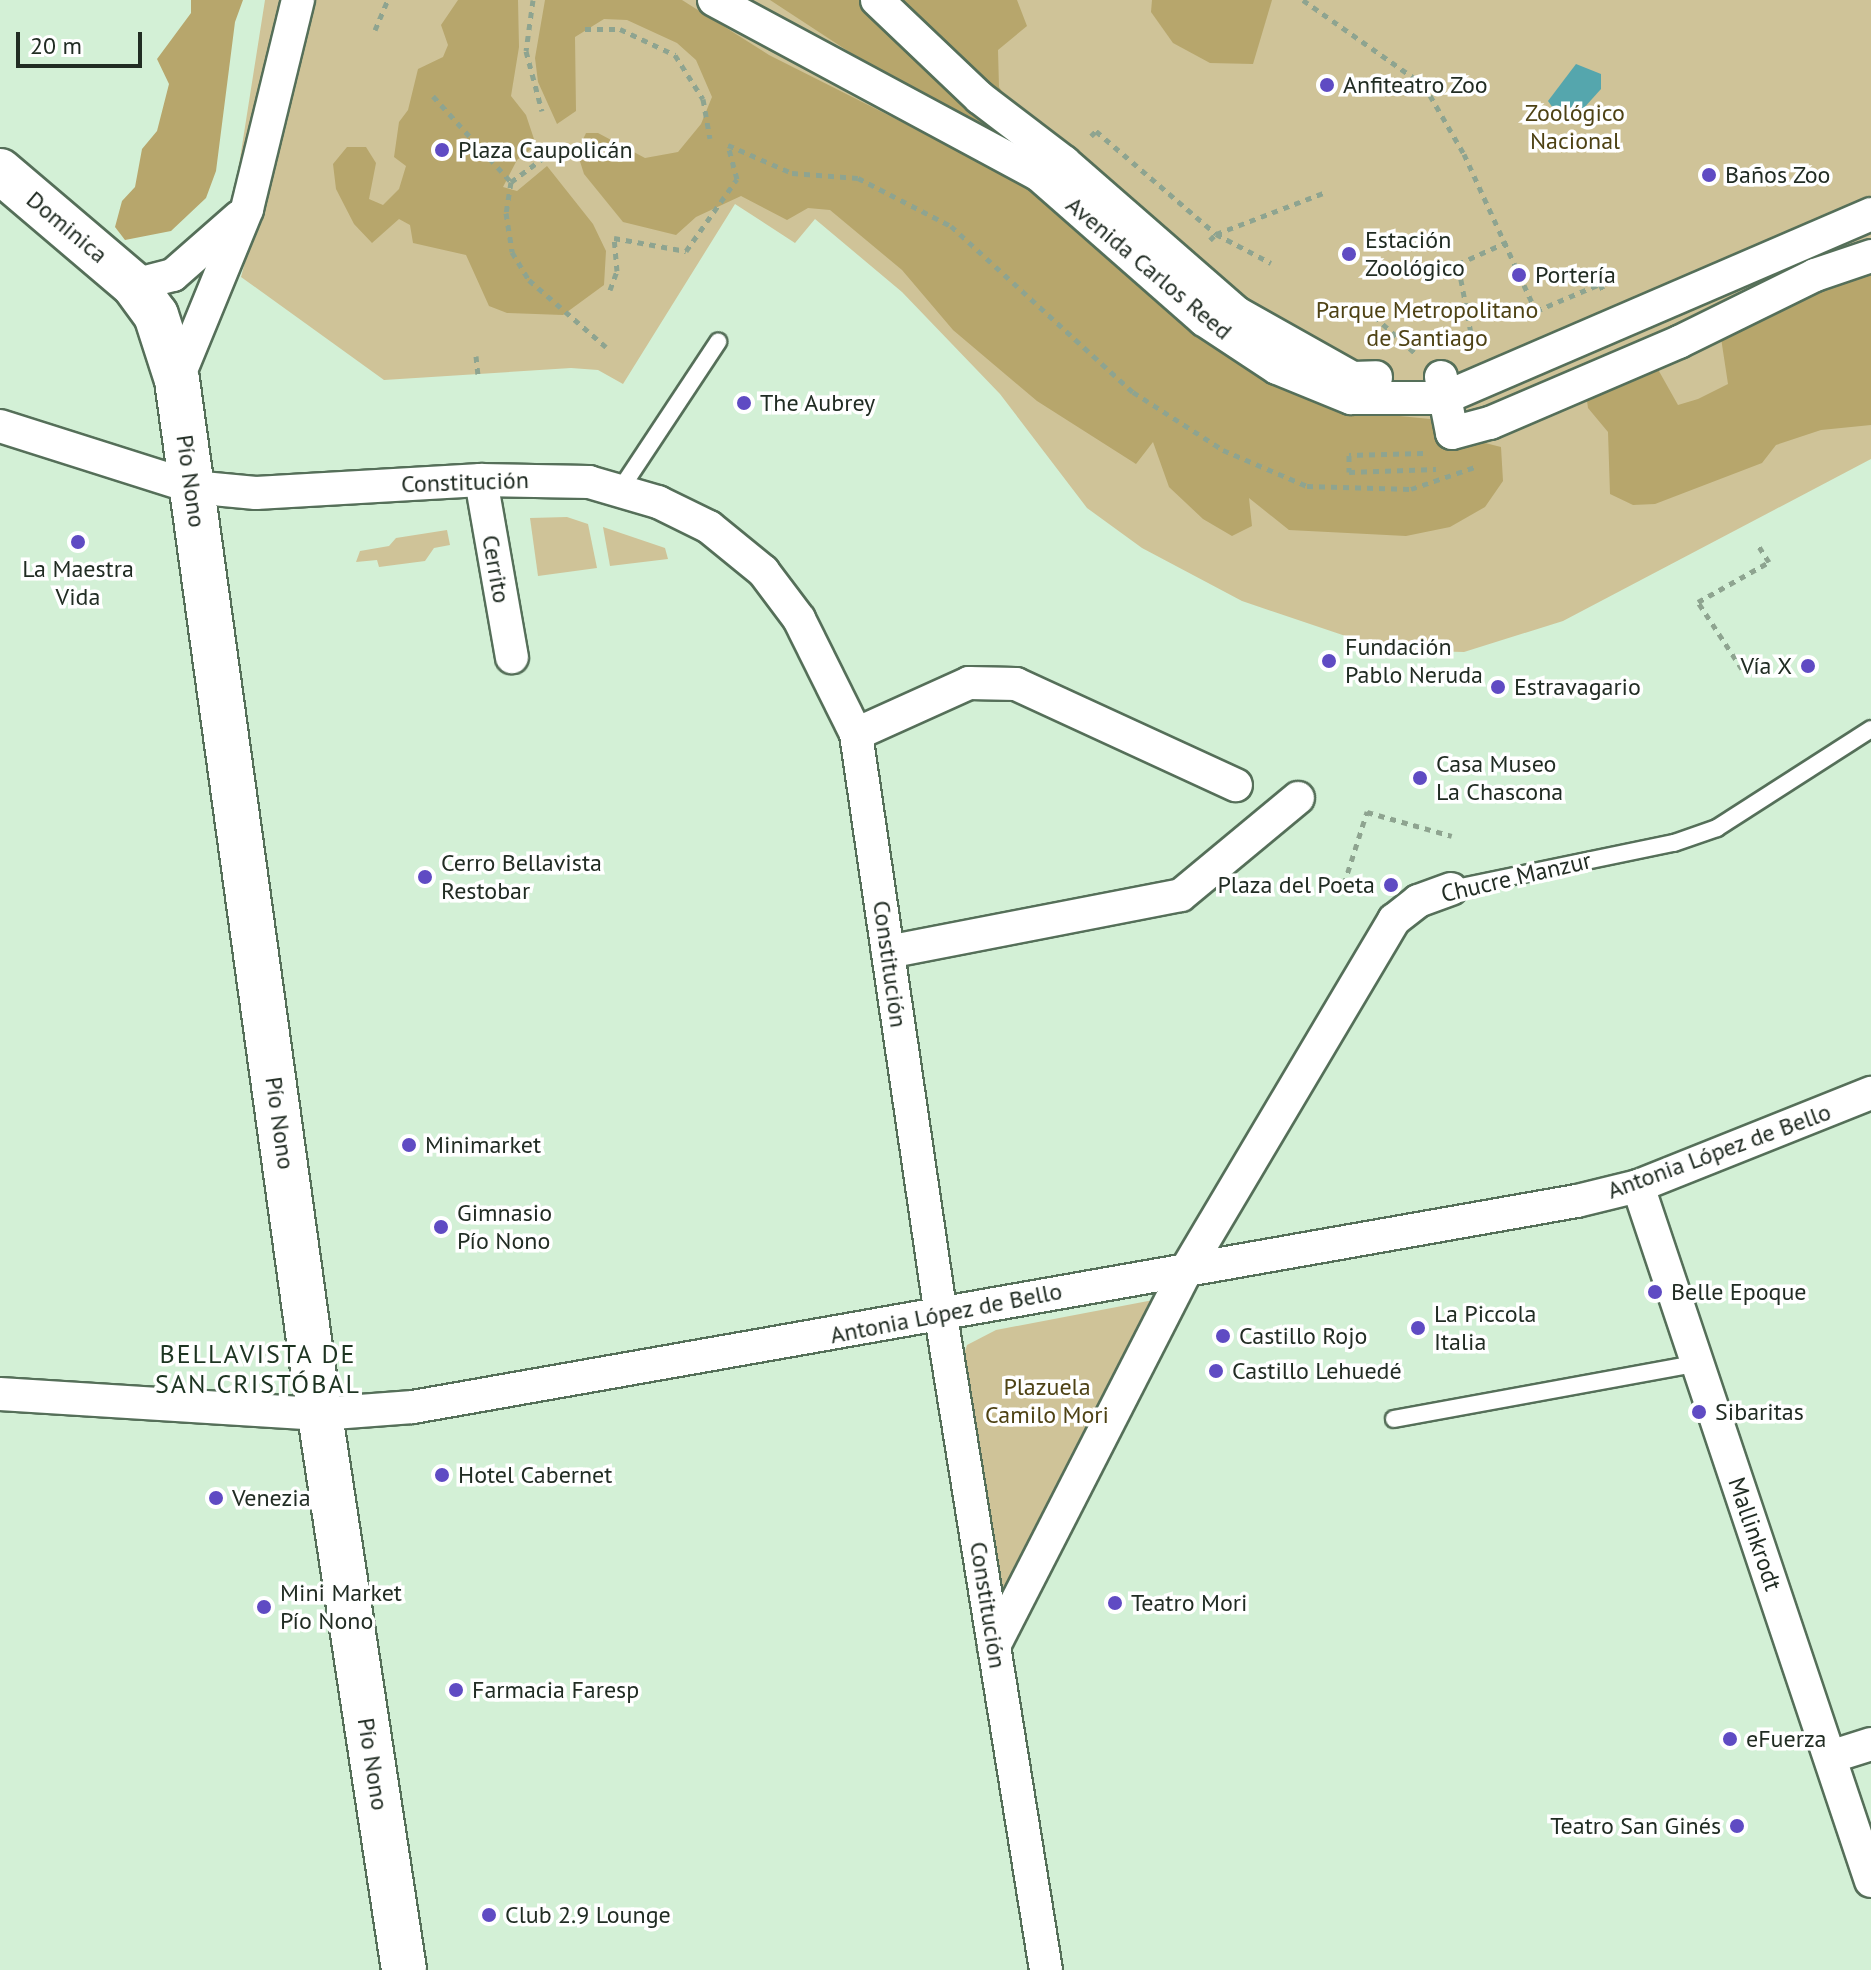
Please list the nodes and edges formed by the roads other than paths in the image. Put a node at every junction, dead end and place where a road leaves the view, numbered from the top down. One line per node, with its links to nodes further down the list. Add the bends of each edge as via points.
1 (298, 0): 5 (street)
2 (714, 0): 11 (street, Avenida Carlos Reed, via 1039,175 1204,320 1277,368 1351,398)
3 (877, 0): 11 (street, via 980,98 1064,162 1237,313 1353,378)
4 (0, 171): 8 (main road, Dominica)
5 (247, 209): 8 (street, via 173,275); 10 (street)
6 (1871, 214): 11 (street, Avenida Carlos Reed, via 1480,382)
7 (1871, 256): 11 (street, via 1815,275 1573,389 1452,433)
8 (134, 285): 10 (main road, Pío Nono, via 156,315)
9 (718, 342): 15 (lane)
10 (177, 380): 14 (main road, Pío Nono)
11 (1443, 387)
12 (0, 426): 14 (street, Constitución)
13 (481, 480): 14 (street, Constitución, via 256,493); 15 (street, Constitución, via 557,479); 16 (street, Cerrito)
14 (192, 487): 29 (main road, Pío Nono)
15 (620, 490): 18 (street, Constitución, via 709,527 763,571 799,619)
16 (512, 657)
17 (1871, 729): 21 (lane, Chucre Manzur, via 1717,828 1674,843)
18 (856, 734): 19 (street, via 969,683 1016,684); 22 (street, Constitución)
19 (1236, 785)
20 (1298, 798): 22 (street, via 1181,895)
21 (1451, 889): 25 (street, Chucre Manzur, via 1418,901 1394,920)
22 (888, 952): 26 (street, Constitución)
23 (1871, 1093): 24 (street, Antonia López de Bello)
24 (1638, 1186): 25 (street, Antonia López de Bello, via 1522,1211); 27 (street, Mallinkrodt)
25 (1188, 1267): 26 (street, Antonia López de Bello); 31 (street, Chucre Manzur)
26 (941, 1316): 29 (street, Antonia López de Bello, via 413,1407); 31 (street, Constitución)
27 (1698, 1363): 30 (lane); 33 (street, Mallinkrodt)
28 (0, 1394): 29 (street, Antonia López de Bello)
29 (320, 1414): 35 (main road, Pío Nono)
30 (1394, 1419)
31 (994, 1646): 36 (street, Constitución)
32 (1871, 1744): 33 (street)
33 (1830, 1757): 34 (street, Mallinkrodt)
34 (1871, 1881)
35 (404, 1970)
36 (1046, 1970)

